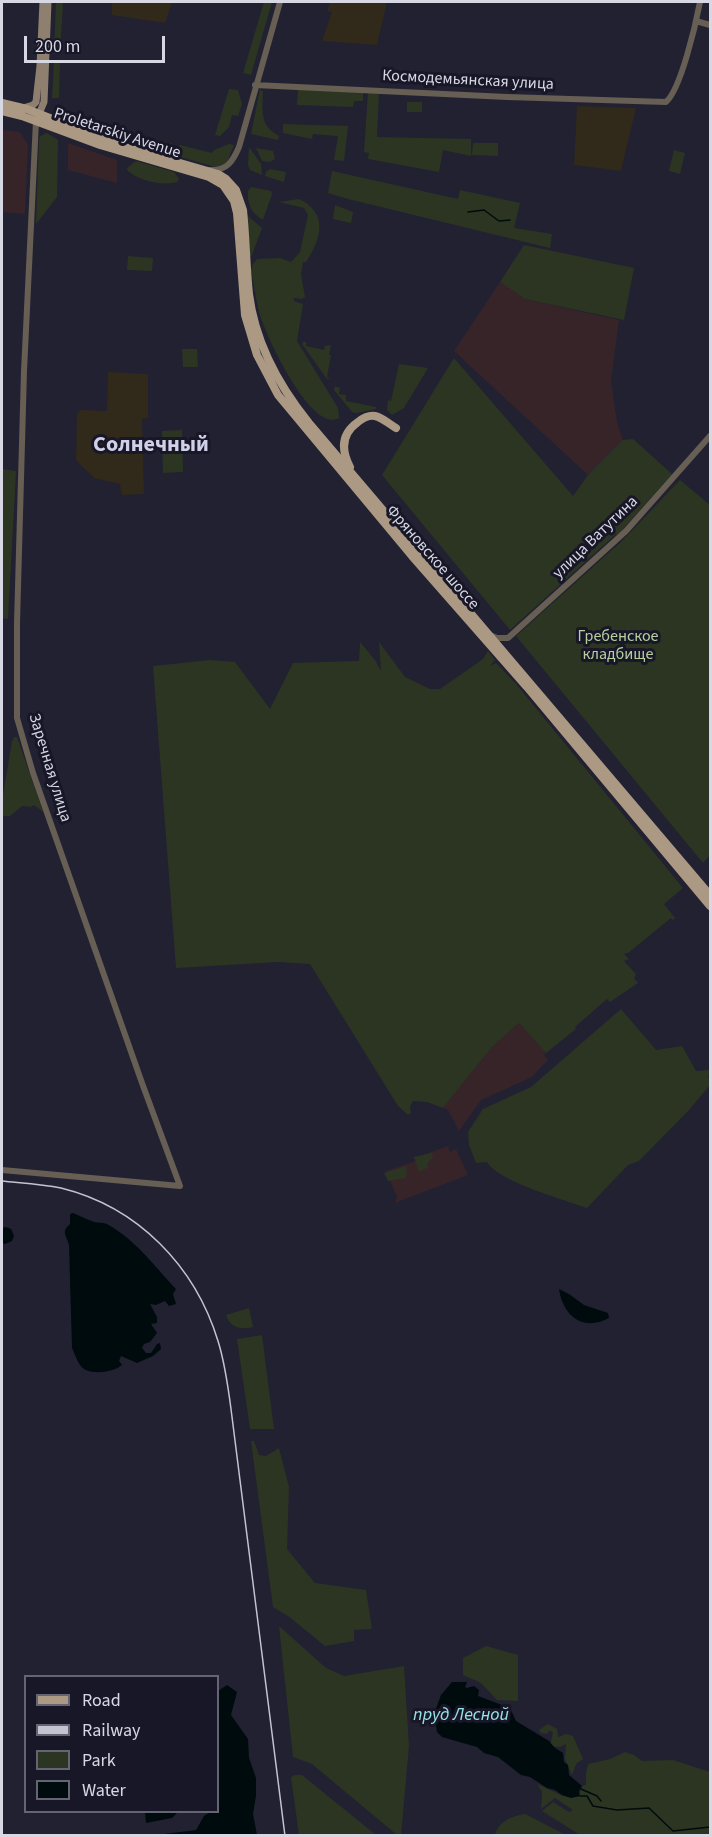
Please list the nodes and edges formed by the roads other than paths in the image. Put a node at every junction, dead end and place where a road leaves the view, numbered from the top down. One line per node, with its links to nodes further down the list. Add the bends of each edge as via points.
1 (43, 2): 9 (main road, via 36,102)
2 (48, 2): 11 (main road, via 44,102)
3 (280, 2): 7 (street)
4 (700, 2): 5 (street)
5 (696, 21): 6 (street); 7 (street, Космодемьянская улица, via 674,92 666,102)
6 (711, 25)
7 (255, 85): 12 (street, via 239,147 227,166)
8 (2, 103): 9 (main road, Proletarskiy Avenue)
9 (23, 108): 11 (main road, Proletarskiy Avenue)
10 (2, 111): 11 (main road, Proletarskiy Avenue)
11 (38, 118): 12 (main road, Proletarskiy Avenue); 13 (main road, Proletarskiy Avenue, via 100,145 209,177); 23 (street, Заречная улица, via 23,388 17,718 180,1186)
12 (207, 169): 14 (main road, Proletarskiy Avenue, via 231,184)
13 (223, 185): 22 (main road, Фряновское шоссе, via 237,213 245,315 257,355 278,395)
14 (243, 210): 17 (main road, Фряновское шоссе, via 251,302 269,361 295,406)
15 (396, 428): 17 (main road, via 372,416 348,431 344,443 346,458)
16 (711, 436): 19 (street, улица Ватутина, via 626,531)
17 (360, 484): 18 (main road, Фряновское шоссе)
18 (489, 634): 19 (street); 20 (main road, Фряновское шоссе)
19 (508, 638): 20 (street)
20 (504, 651): 21 (main road, Фряновское шоссе)
21 (711, 895)
22 (711, 906)
23 (2, 1170)

